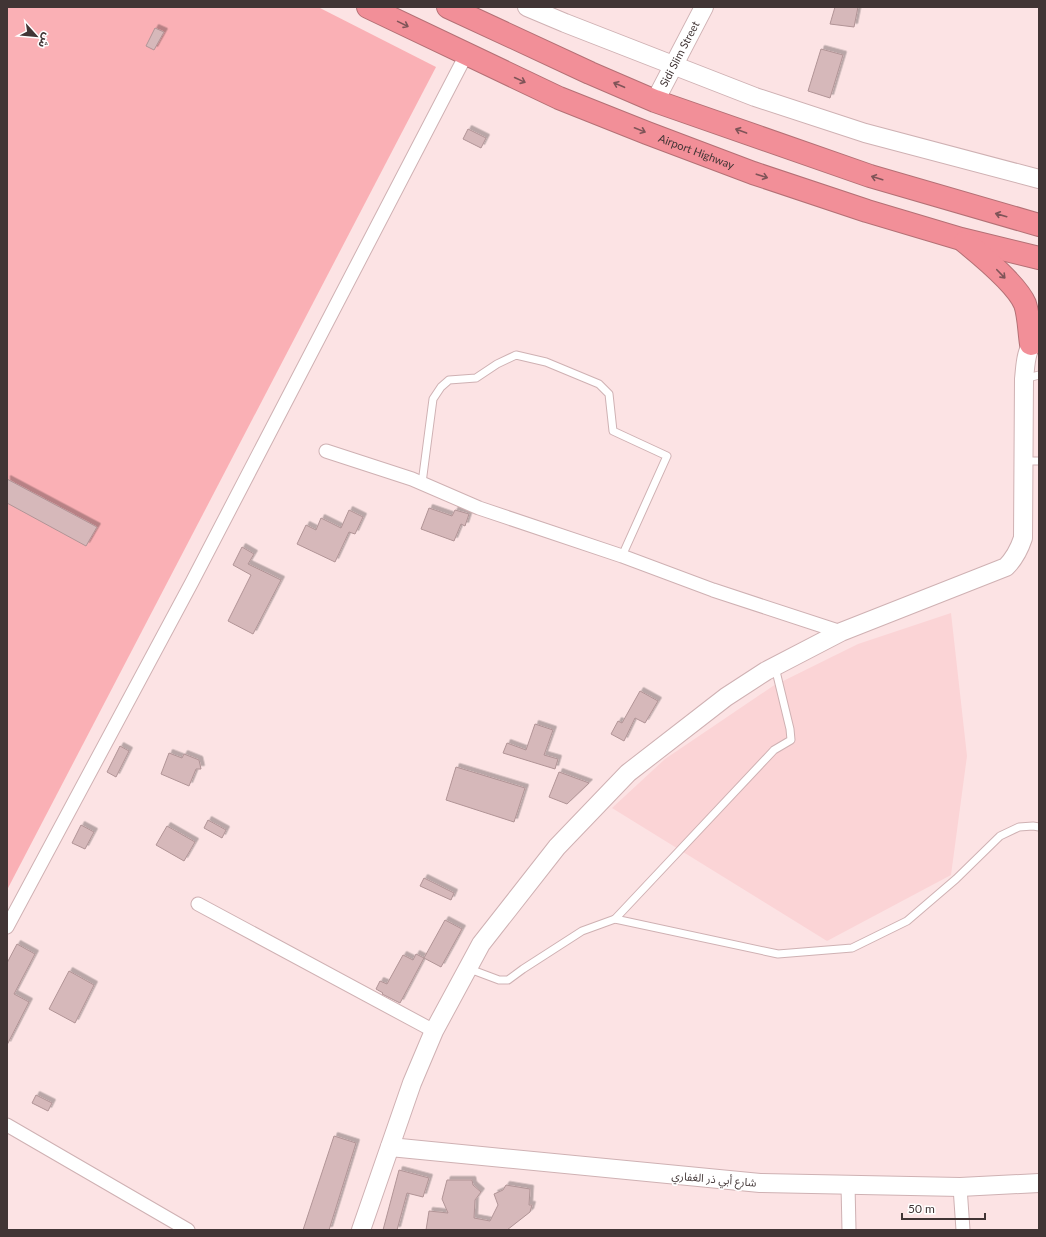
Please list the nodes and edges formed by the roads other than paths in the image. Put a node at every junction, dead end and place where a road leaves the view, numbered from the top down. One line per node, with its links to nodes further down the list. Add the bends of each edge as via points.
1 (368, 7): 5 (highway, Airport Highway, one-way to 5)
2 (448, 7): 7 (highway, one-way to 2)
3 (527, 7): 6 (street)
4 (704, 7): 6 (street, Sidi Slim Street)
5 (466, 55): 10 (highway, Airport Highway, one-way to 10, via 559,98 725,162 867,211); 23 (street, via 192,582)
6 (673, 65): 7 (street, Sidi Slim Street); 8 (street, via 755,97 866,133)
7 (655, 101): 9 (highway, one-way to 7, via 870,176)
8 (1039, 179)
9 (1039, 225)
10 (961, 239): 11 (highway, Airport Highway); 12 (highway, one-way to 12, via 996,269 1022,299)
11 (1039, 258)
12 (1035, 340): 13 (street, via 1026,357)
13 (1032, 377): 15 (street)
14 (326, 452): 16 (street)
15 (1031, 461): 18 (street, via 1023,538 1015,558 1006,567)
16 (422, 483): 17 (street, via 479,508); 17 (lane, via 434,399 441,387 449,380 476,378 505,359 516,355 546,362 599,384 609,394 613,431 666,456)
17 (622, 556): 18 (street, via 713,590)
18 (841, 632): 19 (street)
19 (775, 666): 22 (lane, via 791,740 774,750); 24 (street, via 726,697 628,773 558,847 481,944)
20 (1039, 827): 22 (lane, via 1019,827 1000,836 956,879 907,921 852,948 778,954)
21 (198, 904): 25 (street)
22 (615, 919): 24 (lane, via 582,931 508,980 499,980)
23 (7, 927)
24 (467, 968): 25 (street)
25 (434, 1032): 27 (street, via 412,1083)
26 (7, 1125): 31 (street)
27 (390, 1147): 29 (street, شارع أبي ذر الغفاري, via 760,1183); 32 (street)
28 (1039, 1183): 30 (street, شارع أبي ذر الغفاري)
29 (848, 1185): 30 (street, شارع أبي ذر الغفاري); 33 (street)
30 (960, 1187): 34 (street)
31 (188, 1230)
32 (361, 1230)
33 (849, 1230)
34 (963, 1230)

